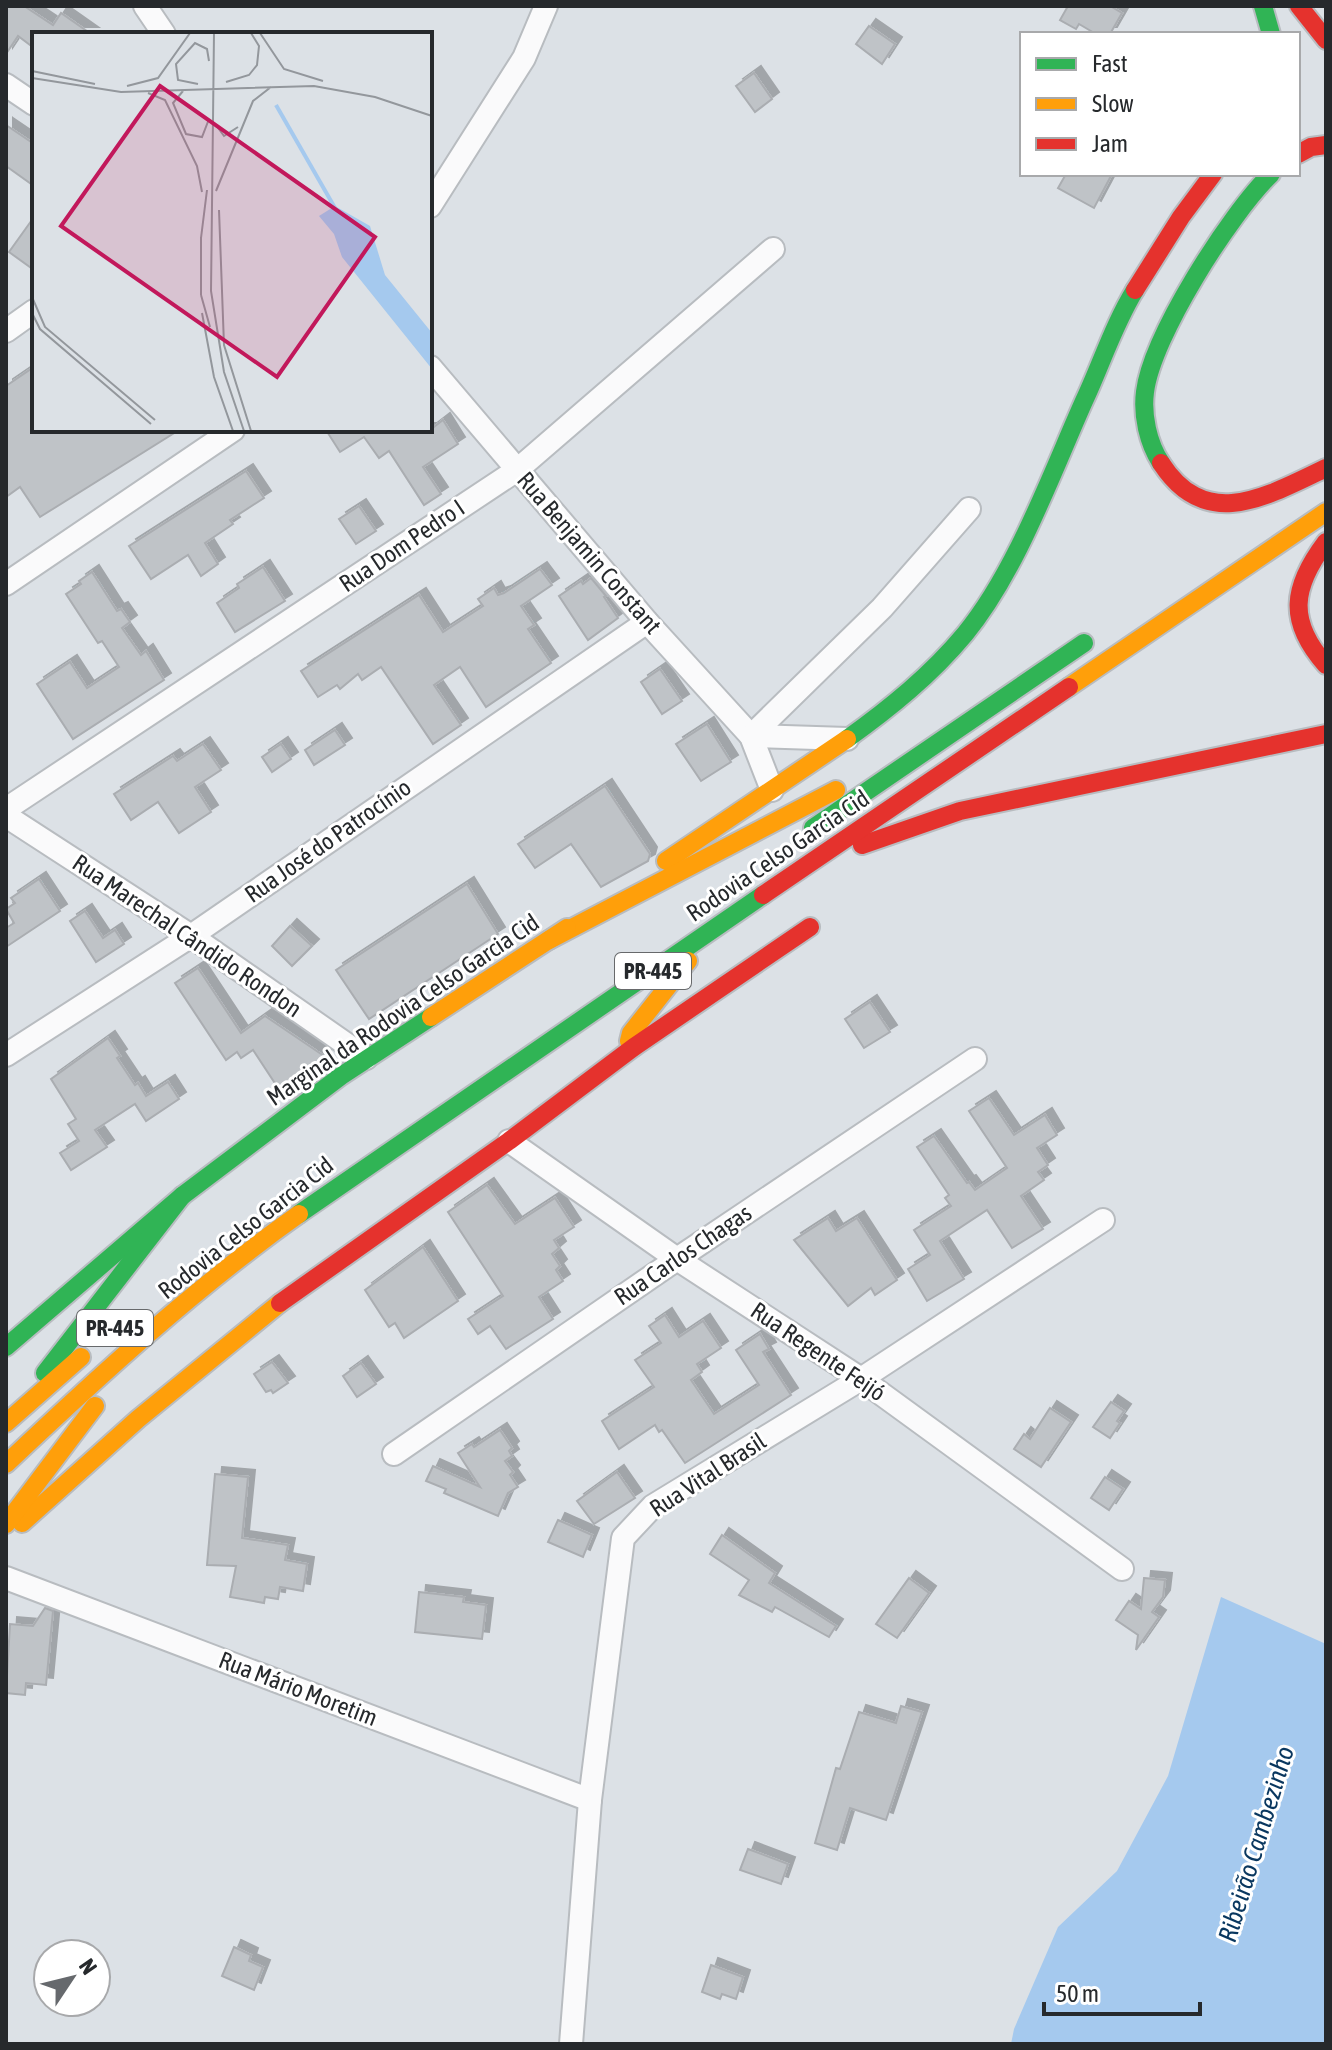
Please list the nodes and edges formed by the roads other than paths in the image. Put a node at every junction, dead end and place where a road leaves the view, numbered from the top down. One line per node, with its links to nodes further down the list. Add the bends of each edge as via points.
1 (145, 6): 5 (street)
2 (546, 6): 14 (street, via 524,58)
3 (1263, 6): 6 (main road)
4 (1299, 6): 7 (main road)
5 (163, 32)
6 (1270, 32)
7 (1326, 40)
8 (6, 85): 9 (street)
9 (32, 103)
10 (1326, 145): 11 (main road)
11 (1300, 153)
12 (1212, 176): 34 (main road, Marginal da Rodovia Celso Garcia Cid, via 1131,297 1030,523 992,595 928,675)
13 (1269, 176): 20 (main road, via 1229,224 1165,332 1146,384 1145,417 1166,475 1199,500 1220,505 1249,502)
14 (432, 203)
15 (773, 249): 21 (street, Rua Dom Pedro I)
16 (32, 312): 17 (street)
17 (6, 331)
18 (432, 369): 21 (street, Rua Benjamin Constant)
19 (230, 432): 27 (street)
20 (1326, 468)
21 (517, 470): 28 (street, Rua Benjamin Constant); 36 (street, Rua Dom Pedro I)
22 (1326, 482): 23 (main road)
23 (1289, 507)
24 (969, 509): 33 (street, via 882,608)
25 (1326, 512): 39 (main road, Rodovia Celso Garcia Cid / PR-445)
26 (1326, 542): 30 (main road, via 1310,561 1296,610 1303,634)
27 (6, 584)
28 (647, 622): 33 (street, Rua Benjamin Constant); 42 (street, Rua José do Patrocínio)
29 (1096, 636): 31 (main road, Rodovia Celso Garcia Cid)
30 (1326, 665)
31 (964, 724): 38 (main road, Rodovia Celso Garcia Cid); 43 (main road)
32 (1326, 734): 39 (main road, via 960,811)
33 (751, 736): 34 (street); 35 (street, Rua Benjamin Constant)
34 (847, 739): 35 (main road, Marginal da Rodovia Celso Garcia Cid)
35 (772, 790): 43 (main road, Marginal da Rodovia Celso Garcia Cid)
36 (6, 809)
37 (6, 816): 42 (street, Rua Marechal Cândido Rondon)
38 (796, 840)
39 (812, 862): 41 (main road, Rodovia Celso Garcia Cid / PR-445)
40 (810, 927): 44 (main road)
41 (714, 929): 44 (main road, via 631,1033); 52 (main road, Rodovia Celso Garcia Cid / PR-445, via 255,1245)
42 (191, 936): 45 (street, Rua José do Patrocínio); 46 (street, Rua Marechal Cândido Rondon)
43 (549, 940): 46 (main road, Marginal da Rodovia Celso Garcia Cid)
44 (634, 1047): 48 (main road)
45 (6, 1055)
46 (366, 1058): 49 (main road, Marginal da Rodovia Celso Garcia Cid)
47 (975, 1059): 51 (street, Rua Carlos Chagas)
48 (509, 1141): 51 (street, Rua Regente Feijó); 60 (main road, via 276,1306)
49 (182, 1196): 54 (main road, Marginal da Rodovia Celso Garcia Cid); 56 (main road)
50 (1103, 1220): 55 (street, Rua Vital Brasil)
51 (677, 1259): 55 (street, Rua Regente Feijó); 57 (street, Rua Carlos Chagas)
52 (149, 1335): 58 (main road, Rodovia Celso Garcia Cid / PR-445); 59 (main road)
53 (98, 1343): 56 (main road, PR-445)
54 (6, 1347)
55 (861, 1379): 61 (street, Rua Regente Feijó); 63 (street, Rua Vital Brasil, via 653,1506 623,1538)
56 (6, 1423)
57 (394, 1454)
58 (6, 1464)
59 (6, 1524)
60 (6, 1537)
61 (1122, 1569)
62 (6, 1578): 63 (street, Rua Mário Moretim)
63 (590, 1800): 64 (street, Rua Vital Brasil)
64 (571, 2044)

